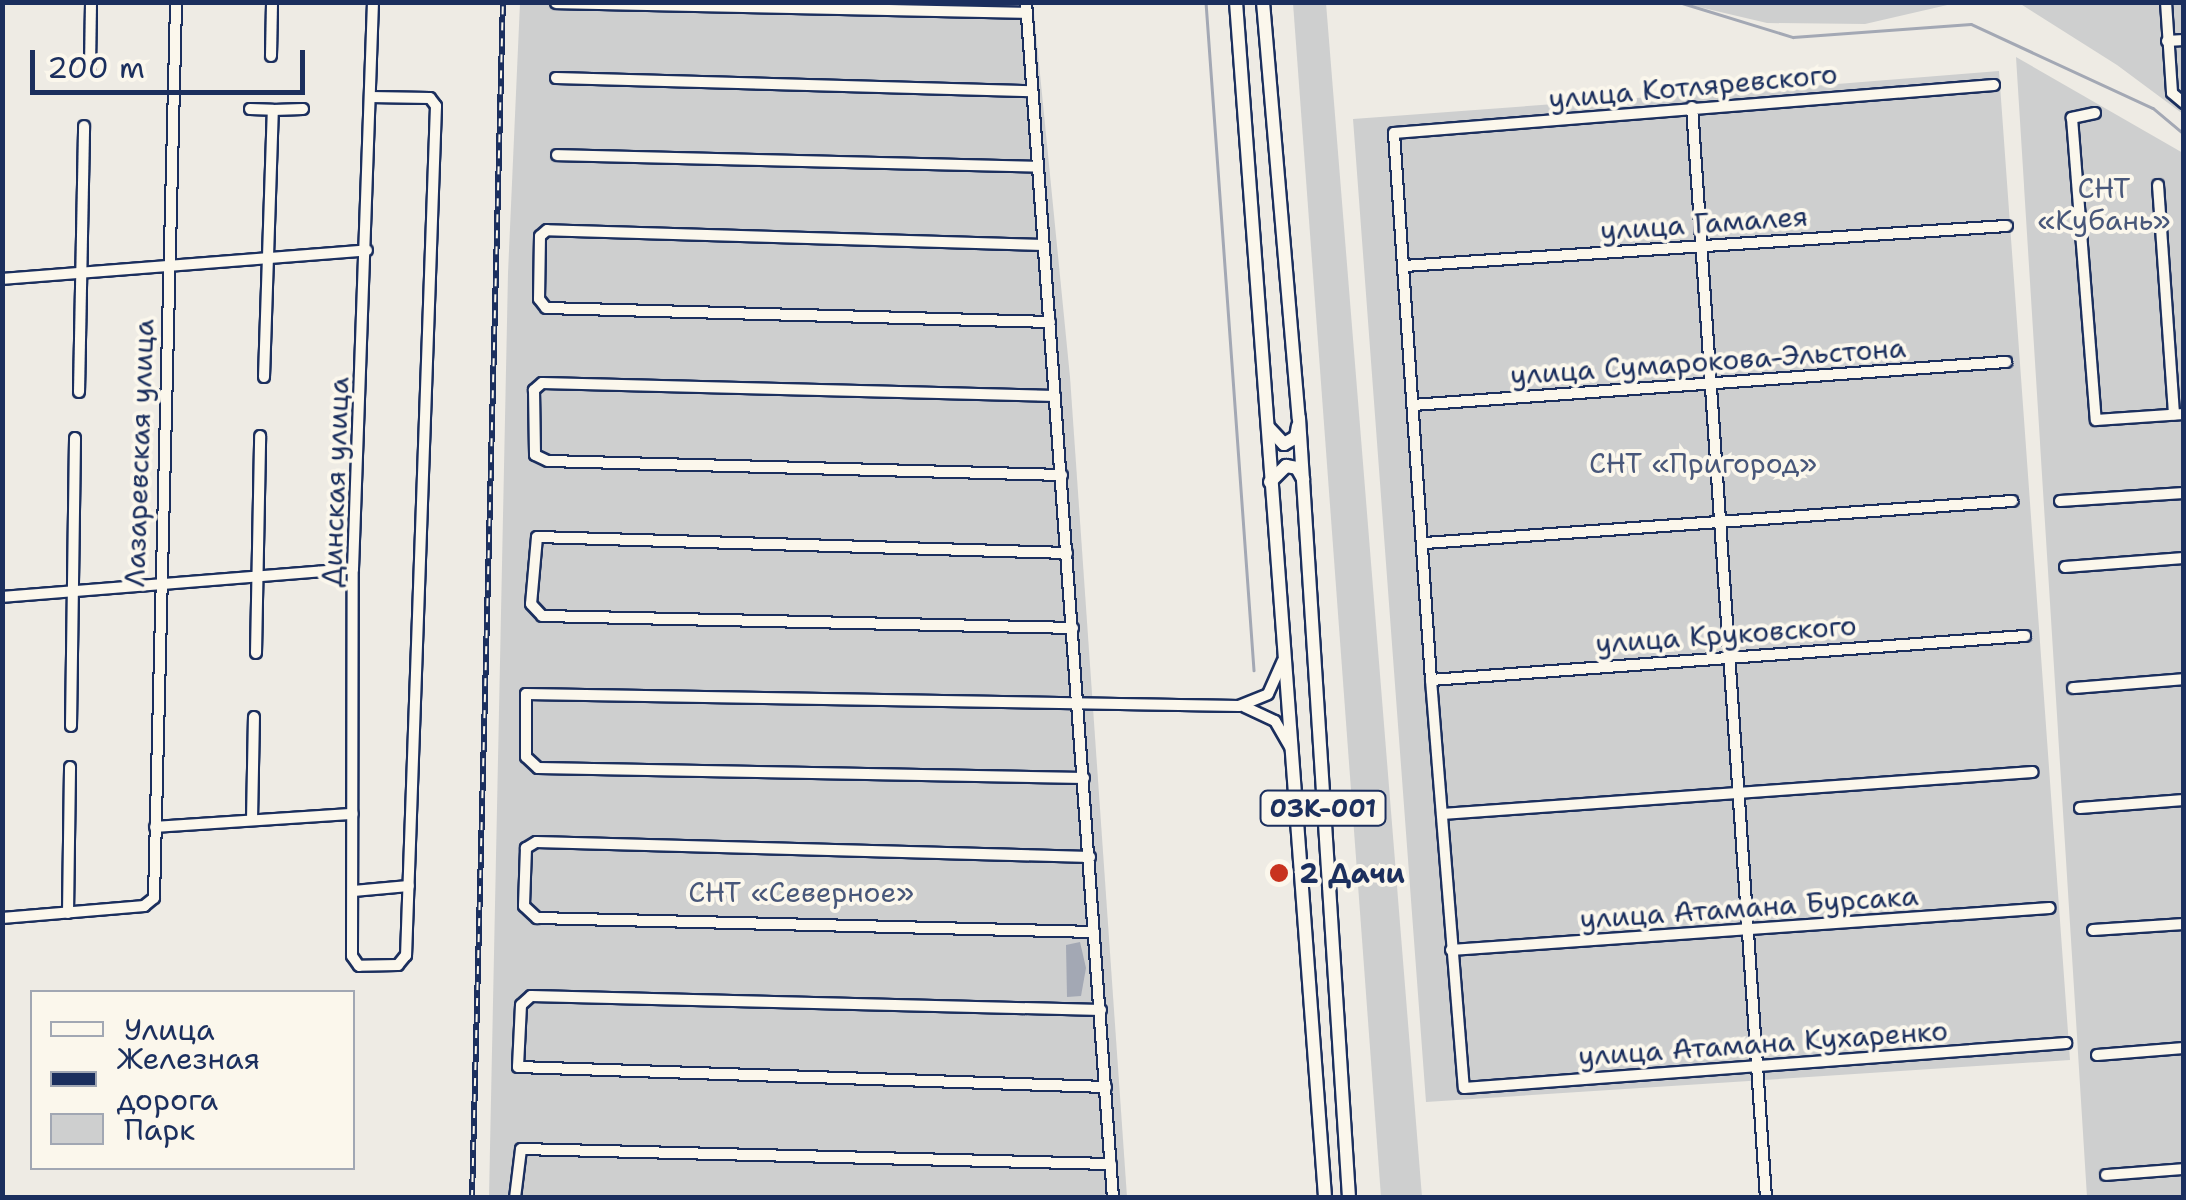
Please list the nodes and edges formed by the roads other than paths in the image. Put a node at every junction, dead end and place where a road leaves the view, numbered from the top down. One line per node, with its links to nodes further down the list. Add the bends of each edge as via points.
1 (91, 2): 13 (street)
2 (176, 2): 33 (street, Лазаревская улица)
3 (272, 2): 12 (street)
4 (373, 2): 17 (street, Динская улица)
5 (1236, 2): 46 (main road, 03К-001)
6 (1263, 2): 45 (main road, 03К-001)
7 (2166, 2): 11 (street)
8 (556, 3): 9 (street)
9 (1027, 8): 16 (street)
10 (2184, 40): 11 (street)
11 (2168, 41): 18 (street, via 2172,93)
12 (271, 56)
13 (90, 67)
14 (556, 78): 16 (street)
15 (1994, 85): 19 (street, улица Котляревского)
16 (1032, 91): 26 (street)
17 (370, 97): 31 (street, Динская улица); 89 (street, via 430,98 436,106)
18 (2184, 103)
19 (1692, 107): 30 (street); 34 (street, улица Котляревского, via 1394,133)
20 (250, 109): 22 (street)
21 (302, 109): 22 (street)
22 (273, 110): 32 (street)
23 (2095, 113): 44 (street, via 2072,118 2096,420)
24 (84, 126): 35 (street)
25 (557, 155): 26 (street)
26 (1038, 167): 29 (street)
27 (2158, 186): 44 (street)
28 (2007, 226): 30 (street, улица Гамалея)
29 (1044, 245): 37 (street); 37 (street, via 552,230 540,236 539,302 546,308)
30 (1703, 245): 34 (street, улица Гамалея); 40 (street)
31 (367, 250): 32 (street); 60 (street, Динская улица)
32 (267, 258): 33 (street); 39 (street)
33 (167, 266): 35 (street); 62 (street, Лазаревская улица)
34 (1404, 266): 43 (street)
35 (82, 273): 36 (street); 41 (street)
36 (2, 279)
37 (1050, 322): 42 (street)
38 (2006, 362): 40 (street, улица Сумарокова-Эльстона)
39 (264, 376)
40 (1711, 383): 43 (street, улица Сумарокова-Эльстона); 55 (street)
41 (80, 392)
42 (1056, 396): 49 (street); 49 (street, via 542,382 534,390 536,455 548,461)
43 (1413, 405): 56 (street)
44 (2179, 414)
45 (1299, 418): 46 (main road, via 1296,437 1284,444 1275,441); 50 (main road, 03К-001)
46 (1266, 421): 51 (main road, 03К-001)
47 (260, 436): 61 (street)
48 (75, 438): 63 (street)
49 (1062, 475): 57 (street)
50 (1304, 481): 51 (main road, via 1298,468 1286,466); 111 (main road, 03К-001)
51 (1270, 482): 69 (main road, 03К-001)
52 (2184, 493): 54 (street)
53 (2012, 501): 55 (street)
54 (2060, 502)
55 (1722, 522): 56 (street); 68 (street)
56 (1425, 543): 70 (street)
57 (1068, 553): 65 (street); 65 (street, via 537,537 531,604 542,616)
58 (2184, 558): 59 (street)
59 (2065, 567)
60 (353, 570): 61 (street); 84 (street, Динская улица)
61 (258, 575): 62 (street); 67 (street)
62 (158, 585): 63 (street); 87 (street, Лазаревская улица)
63 (74, 592): 64 (street); 76 (street)
64 (2, 598)
65 (1073, 628): 73 (street)
66 (2026, 636): 68 (street, улица Круковского)
67 (256, 653)
68 (1732, 655): 70 (street, улица Круковского); 81 (street)
69 (1284, 659): 74 (street, via 1268,694); 77 (main road, 03К-001)
70 (1431, 680): 85 (street)
71 (2184, 680): 72 (street)
72 (2073, 688)
73 (1078, 706): 74 (street); 80 (street); 80 (street, via 529,692 526,757 538,768)
74 (1239, 706): 77 (street, via 1274,722)
75 (254, 716): 86 (street)
76 (71, 726)
77 (1291, 750): 110 (main road, 03К-001)
78 (70, 767): 92 (street)
79 (2033, 772): 81 (street)
80 (1084, 778): 88 (street)
81 (1740, 795): 85 (street); 95 (street)
82 (2184, 800): 83 (street)
83 (2080, 808)
84 (353, 814): 86 (street); 90 (street, Динская улица)
85 (1442, 814): 98 (street)
86 (252, 820): 87 (street)
87 (156, 827): 92 (street, Лазаревская улица, via 150,904)
88 (1090, 857): 97 (street); 97 (street, via 536,842 526,848 524,906 537,918)
89 (408, 886): 90 (street); 90 (street, Динская улица, via 404,961 354,963)
90 (352, 890)
91 (2050, 908): 95 (street, улица Атамана Бурсака)
92 (68, 913): 93 (street)
93 (2, 918)
94 (2184, 924): 96 (street)
95 (1750, 930): 98 (street, улица Атамана Бурсака); 103 (street)
96 (2093, 930)
97 (1094, 932): 99 (street)
98 (1451, 950): 103 (street, улица Атамана Кухаренко, via 1464,1088)
99 (1101, 1010): 104 (street); 104 (street, via 531,996 520,1005 518,1067)
100 (2066, 1044): 103 (street, улица Атамана Кухаренко)
101 (2184, 1048): 102 (street)
102 (2097, 1055)
103 (1758, 1066): 112 (street)
104 (1106, 1087): 105 (street)
105 (1111, 1164): 108 (street, via 521,1149); 109 (street)
106 (2184, 1169): 107 (street)
107 (2106, 1176)
108 (515, 1198)
109 (1113, 1198)
110 (1325, 1198)
111 (1349, 1198)
112 (1766, 1198)

